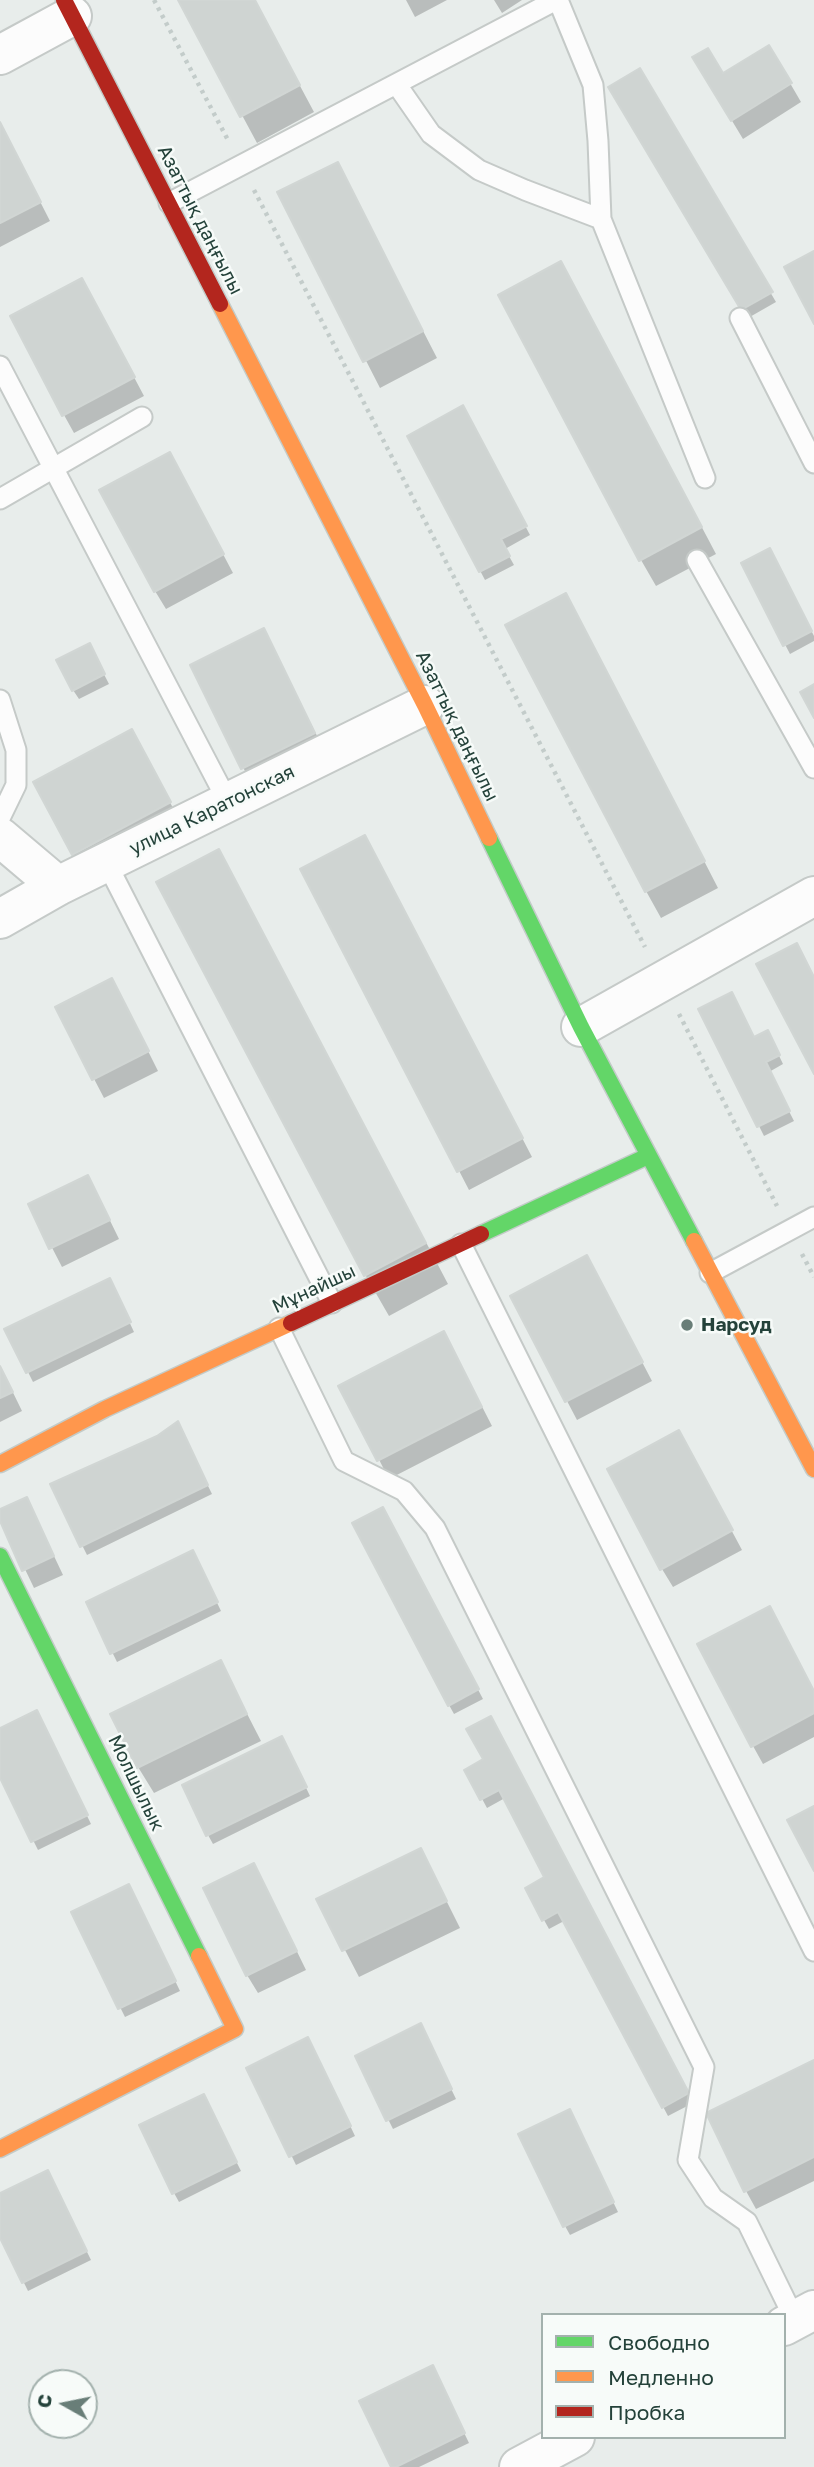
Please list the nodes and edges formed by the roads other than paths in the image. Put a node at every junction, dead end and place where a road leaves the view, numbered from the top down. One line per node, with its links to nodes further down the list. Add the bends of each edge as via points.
1 (557, 0): 4 (lane); 6 (lane, via 593,85)
2 (68, 8): 3 (street); 5 (main road, Азаттық даңғылы)
3 (0, 55)
4 (397, 85): 5 (lane); 6 (lane, via 431,134 480,170)
5 (169, 204): 16 (main road, Азаттық даңғылы)
6 (601, 219): 12 (lane)
7 (740, 318): 10 (lane)
8 (0, 366): 11 (lane)
9 (142, 418): 11 (lane)
10 (814, 463)
11 (54, 468): 13 (lane); 18 (lane)
12 (705, 478)
13 (0, 499)
14 (697, 561): 17 (lane)
15 (0, 700): 19 (lane, via 16,750 16,785)
16 (425, 705): 18 (street, улица Каратонская); 25 (main road, Азаттық даңғылы)
17 (814, 768)
18 (228, 802): 21 (street, улица Каратонская)
19 (0, 818)
20 (0, 837): 22 (street)
21 (106, 863): 22 (street, улица Каратонская); 30 (lane)
22 (58, 886): 24 (street, улица Каратонская)
23 (814, 896): 25 (street)
24 (0, 919)
25 (581, 1027): 26 (main road, Азаттық даңғылы)
26 (649, 1156): 28 (main road, Мұнайшы); 29 (main road, Азаттық даңғылы)
27 (814, 1217): 29 (lane)
28 (461, 1244): 30 (main road, Мұнайшы); 35 (lane)
29 (710, 1273): 33 (main road, Азаттық даңғылы)
30 (332, 1303): 31 (main road, Мұнайшы)
31 (279, 1328): 32 (main road, Мұнайшы); 37 (lane, via 344,1461 404,1491 435,1528 704,2067 688,2160 713,2199 747,2222)
32 (0, 1464)
33 (814, 1469)
34 (0, 1556): 36 (main road, Молшылык, via 235,2029)
35 (814, 1951)
36 (0, 2149)
37 (798, 2319)
38 (571, 2439): 39 (street)
39 (519, 2467)

